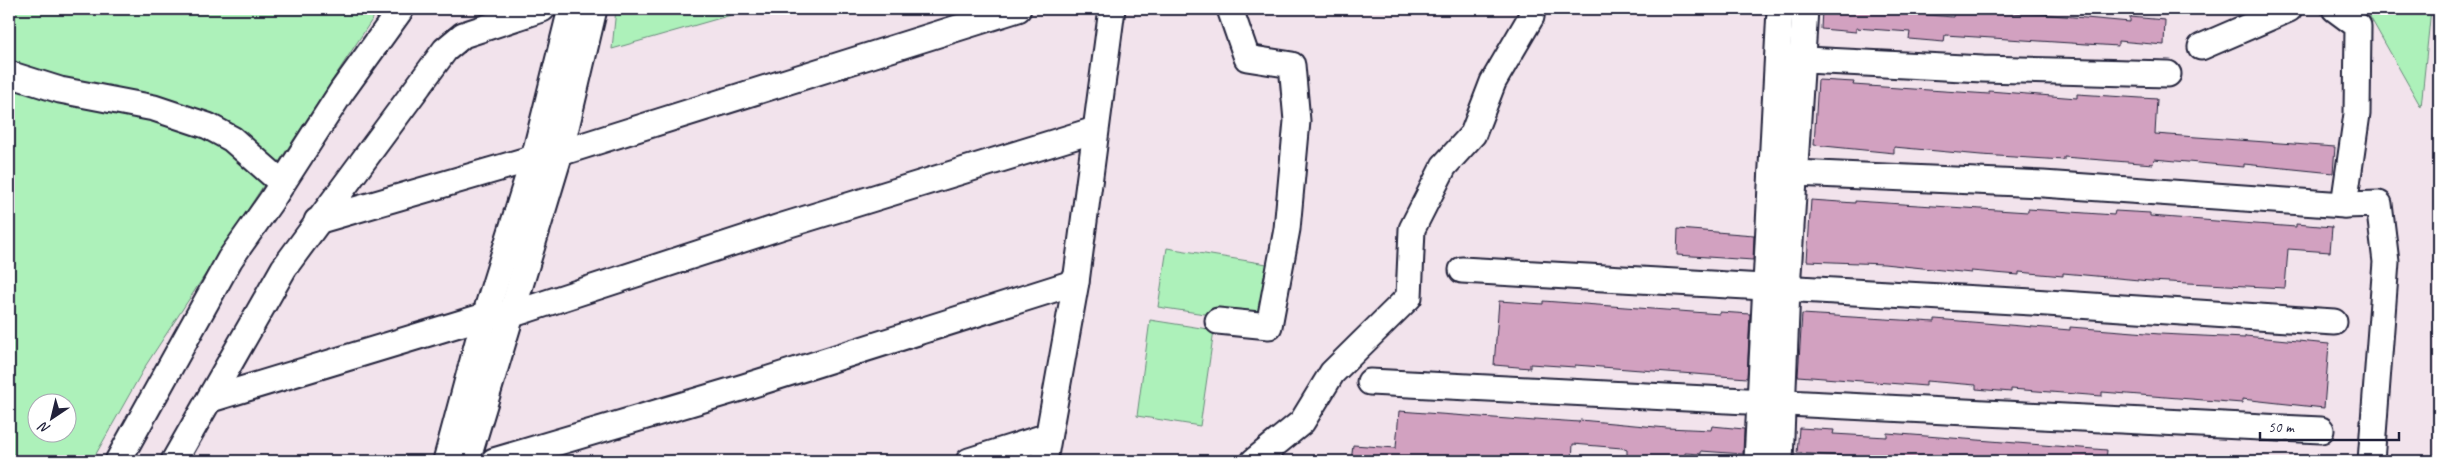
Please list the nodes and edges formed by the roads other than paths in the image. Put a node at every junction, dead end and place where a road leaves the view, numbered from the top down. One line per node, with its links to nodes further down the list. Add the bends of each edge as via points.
1 (401, 9): 21 (street)
2 (542, 9): 23 (street, via 462,35 454,41)
3 (571, 9): 19 (street)
4 (594, 9): 18 (street)
5 (1018, 9): 18 (street)
6 (1112, 9): 17 (street)
7 (1230, 9): 29 (street, via 1247,58 1292,64 1297,121 1287,230 1269,326)
8 (1532, 9): 43 (street, via 1531,17 1492,82 1472,134 1444,166 1412,229 1409,297 1332,373 1302,422)
9 (1780, 9): 14 (street)
10 (1805, 9): 14 (street)
11 (2289, 9): 13 (street)
12 (2335, 9): 22 (street, via 2358,26 2357,114)
13 (2202, 47)
14 (1790, 59): 16 (street); 20 (street)
15 (9, 74): 21 (street, via 60,90 154,108 208,126 232,139)
16 (2168, 74)
17 (1095, 130): 25 (street); 27 (street, via 783,226)
18 (560, 153): 19 (street); 27 (street)
19 (534, 158): 23 (street); 28 (street)
20 (1784, 173): 22 (street, via 2043,184); 26 (street)
21 (282, 183): 36 (street, via 230,258)
22 (2344, 205): 46 (street, via 2379,204 2386,262)
23 (317, 221): 32 (street, via 284,268)
24 (1462, 270): 26 (street)
25 (1076, 282): 35 (street); 40 (street)
26 (1776, 289): 30 (street); 33 (street)
27 (513, 314): 28 (street); 39 (street)
28 (485, 316): 32 (street); 38 (street)
29 (1218, 321)
30 (2334, 322)
31 (1370, 382): 33 (street)
32 (211, 399): 37 (street)
33 (1772, 402): 34 (street); 44 (street); 45 (street)
34 (2321, 430)
35 (1048, 436): 41 (street); 42 (street)
36 (118, 461)
37 (174, 461)
38 (446, 461)
39 (467, 461)
40 (494, 461)
41 (969, 461)
42 (1044, 461)
43 (1254, 461)
44 (1757, 461)
45 (1780, 461)
46 (2371, 461)

